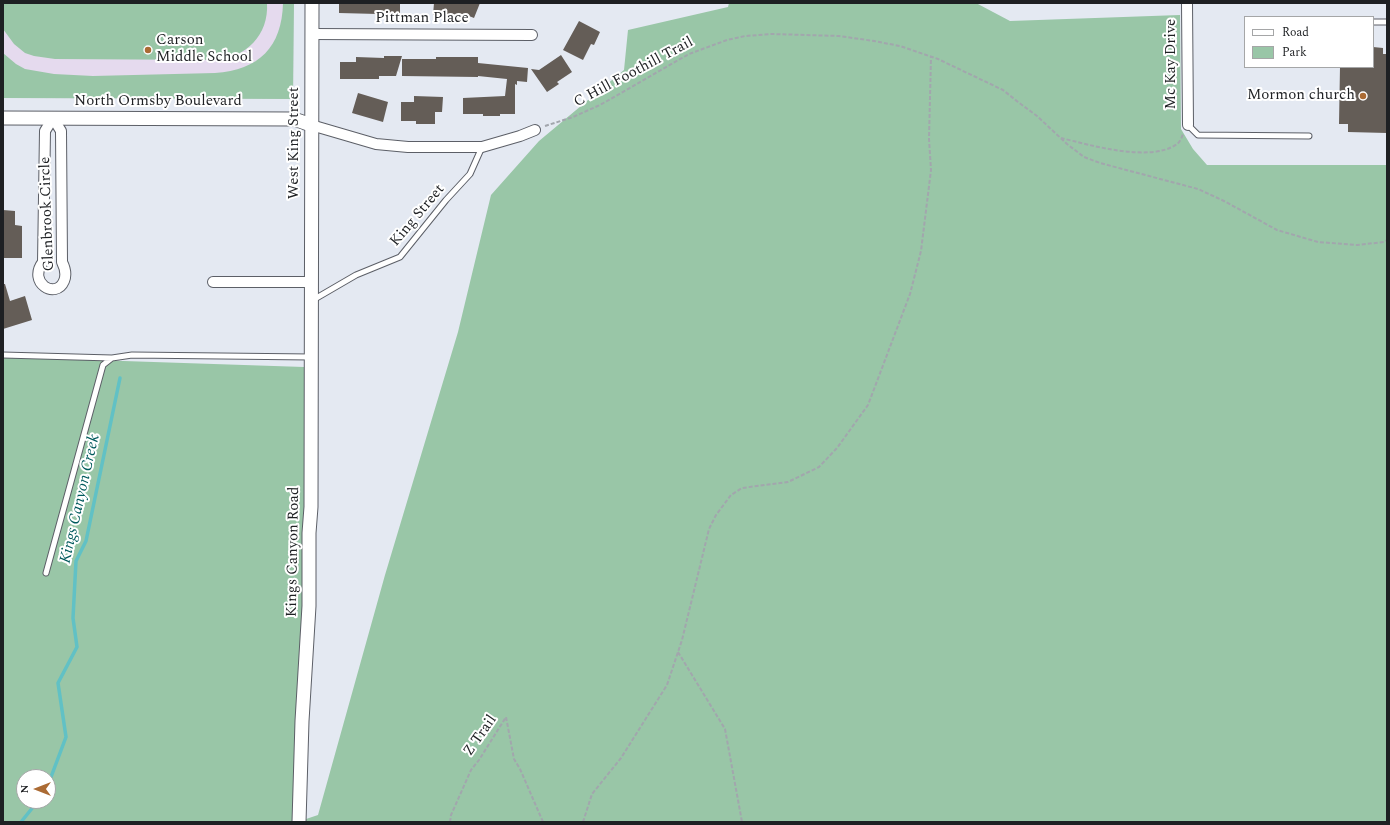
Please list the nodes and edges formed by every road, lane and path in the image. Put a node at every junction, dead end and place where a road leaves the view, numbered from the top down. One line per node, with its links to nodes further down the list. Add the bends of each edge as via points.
1 (312, 3): 5 (street, West King Street)
2 (1187, 3): 10 (street, Mc Kay Drive)
3 (1374, 22): 4 (lane)
4 (1387, 22)
5 (312, 34): 6 (street, Pittman Place); 11 (street, West King Street)
6 (532, 35)
7 (931, 56): 12 (path, C Hill Foothill Trail, via 900,46 839,36 745,36 689,54 600,105); 14 (path, C Hill Foothill Trail, via 1003,90 1037,116); 24 (path, via 931,170 921,251 910,294 868,405 837,448 819,467 788,482 742,488 727,500 709,530)
8 (3, 118): 9 (street, North Ormsby Boulevard)
9 (53, 118): 9 (street, Glenbrook Circle, via 44,131 42,262 38,268 39,281 49,289 60,287 66,274 62,262 61,131); 11 (street, North Ormsby Boulevard, via 294,119)
10 (1188, 125): 13 (lane, via 1198,135); 14 (path, via 1179,144 1147,153 1102,149)
11 (311, 126): 15 (street, via 376,144 408,147); 18 (street, West King Street)
12 (535, 130): 15 (street)
13 (1309, 136)
14 (1060, 138): 16 (path, C Hill Foothill Trail, via 1084,157 1198,189 1277,230 1318,242 1357,245)
15 (482, 147): 19 (lane, King Street, via 470,174 400,257 356,276)
16 (1387, 240)
17 (213, 282): 18 (street)
18 (311, 282): 19 (street, Kings Canyon Road)
19 (311, 302): 21 (street, Kings Canyon Road)
20 (3, 355): 22 (lane)
21 (312, 357): 22 (lane, via 132,355); 25 (street, Kings Canyon Road, via 309,606)
22 (112, 358): 23 (lane, via 103,365)
23 (46, 573)
24 (678, 652): 28 (path, via 667,685 621,758 592,794); 29 (path, via 725,730)
25 (299, 822)
26 (450, 822): 27 (path, Z Trail, via 471,770 506,717 514,759)
27 (543, 822)
28 (583, 822)
29 (742, 822)

